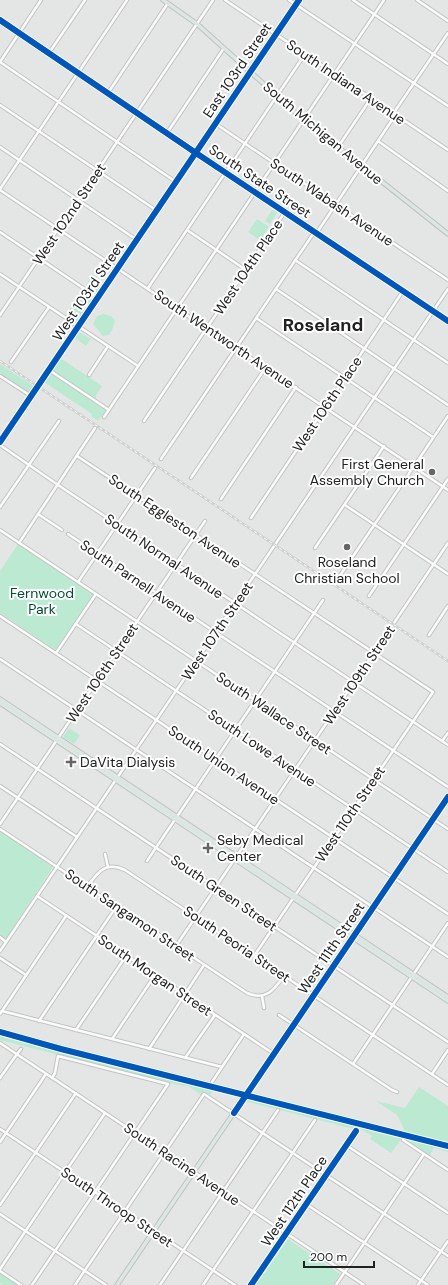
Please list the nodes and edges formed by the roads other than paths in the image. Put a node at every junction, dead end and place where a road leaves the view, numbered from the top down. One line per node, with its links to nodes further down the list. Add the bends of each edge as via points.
1 (42, 0): 18 (street)
2 (85, 0): 23 (street)
3 (127, 0): 29 (street)
4 (163, 0): 12 (main road, South Michigan Avenue)
5 (213, 0): 17 (street, West 102nd Street)
6 (225, 0): 20 (street, South Indiana Avenue)
7 (289, 0): 13 (street)
8 (299, 0): 13 (main road, East 103rd Street)
9 (353, 0): 14 (street)
10 (384, 0): 14 (street)
11 (417, 0): 16 (street)
12 (168, 3): 17 (main road, South Michigan Avenue); 32 (street)
13 (296, 5): 20 (main road, East 103rd Street); 21 (street)
14 (375, 15): 21 (street); 25 (street)
15 (0, 20): 18 (street, South State Street)
16 (448, 21)
17 (197, 24): 22 (main road, South Michigan Avenue); 38 (street, West 102nd Street)
18 (20, 33): 23 (street, South State Street); 26 (street)
19 (448, 33): 25 (street)
20 (276, 34): 24 (street, South Indiana Avenue); 28 (main road, East 103rd Street)
21 (355, 44): 30 (street); 31 (street)
22 (224, 48): 28 (main road, South Michigan Avenue); 43 (street)
23 (49, 53): 29 (street, South State Street)
24 (305, 54): 30 (street, South Indiana Avenue); 33 (street)
25 (434, 54): 27 (street); 31 (street)
26 (0, 62): 35 (street)
27 (448, 64)
28 (250, 72): 33 (main road, South Michigan Avenue); 41 (main road, East 103rd Street)
29 (78, 73): 32 (street, South State Street); 35 (street)
30 (335, 74): 34 (street, South Indiana Avenue); 40 (street)
31 (414, 84): 37 (street); 39 (street)
32 (108, 93): 38 (street, South State Street)
33 (276, 96): 40 (main road, South Michigan Avenue); 46 (street)
34 (371, 98): 39 (street, South Indiana Avenue); 47 (street)
35 (59, 102): 42 (street); 45 (street)
36 (0, 105): 42 (street)
37 (448, 106)
38 (137, 113): 43 (street, South State Street); 45 (street, West 102nd Street)
39 (395, 114): 44 (street); 49 (street, South Indiana Avenue)
40 (304, 120): 47 (main road, South Michigan Avenue); 52 (street)
41 (216, 124): 46 (street, South Wabash Avenue); 50 (main road, East 103rd Street)
42 (39, 131): 51 (street); 54 (street)
43 (167, 133): 50 (street, South State Street)
44 (378, 141): 53 (street); 58 (street)
45 (117, 142): 54 (street, West 102nd Street); 56 (street)
46 (245, 144): 52 (street, South Wabash Avenue); 55 (street)
47 (338, 147): 53 (main road, South Michigan Avenue)
48 (0, 148): 51 (street)
49 (448, 150)
50 (196, 153): 55 (street, South State Street); 56 (main road, West 103rd Street)
51 (19, 160): 57 (street); 60 (street)
52 (275, 163): 59 (street); 61 (street, South Wabash Avenue)
53 (361, 166): 61 (street); 68 (main road, South Michigan Avenue)
54 (98, 171): 60 (street, West 102nd Street); 62 (street)
55 (226, 173): 59 (street, South State Street); 65 (street)
56 (176, 182): 62 (main road, West 103rd Street)
57 (0, 189): 64 (street, South Wentworth Avenue)
58 (448, 191)
59 (255, 192): 63 (street, South State Street); 70 (street)
60 (78, 200): 64 (street, West 102nd Street); 69 (street)
61 (336, 204): 67 (street); 76 (street, South Wabash Avenue)
62 (157, 211): 69 (main road, West 103rd Street)
63 (285, 212): 67 (street, South State Street); 74 (street, West 104th Place)
64 (58, 229): 71 (street, West 102nd Street); 73 (street, South Wentworth Avenue)
65 (187, 230): 70 (street); 78 (street)
66 (0, 232): 71 (street)
67 (316, 232): 72 (street); 81 (street, South State Street)
68 (448, 234)
69 (137, 240): 73 (main road, West 103rd Street)
70 (216, 250): 74 (street); 84 (street)
71 (39, 258): 77 (street, West 102nd Street); 82 (street)
72 (295, 260): 79 (street); 88 (street)
73 (118, 268): 78 (street, South Wentworth Avenue); 82 (main road, West 103rd Street)
74 (246, 270): 91 (street, West 104th Place)
75 (0, 274): 77 (street)
76 (448, 280)
77 (19, 287): 83 (street); 86 (street, West 102nd Street)
78 (148, 288): 84 (street, South Wentworth Avenue)
79 (276, 289): 87 (street); 95 (street)
80 (448, 289): 85 (street, West 107th Street)
81 (403, 291): 85 (street, South State Street); 88 (street, West 106th Place)
82 (98, 298): 90 (main road, West 103rd Street)
83 (49, 307): 90 (street); 96 (street)
84 (177, 308): 91 (street, South Wentworth Avenue); 98 (street)
85 (433, 311): 89 (street, South State Street); 92 (street, West 107th Street)
86 (0, 316)
87 (256, 318): 94 (street); 104 (street)
88 (384, 320): 92 (street); 95 (street, West 106th Place)
89 (448, 321)
90 (78, 327): 93 (street); 101 (main road, West 103rd Street)
91 (207, 328): 94 (street, South Wentworth Avenue); 114 (street, West 104th Place)
92 (414, 340): 97 (street); 100 (street, West 107th Street)
93 (108, 346): 98 (street); 102 (street)
94 (236, 347): 99 (street, South Wentworth Avenue); 121 (street)
95 (364, 349): 100 (street); 104 (street, West 106th Place)
96 (11, 362)
97 (448, 363)
98 (138, 366): 110 (street)
99 (266, 367): 105 (street, South Wentworth Avenue); 125 (street)
100 (394, 369): 107 (street, West 107th Street); 108 (street)
101 (49, 370): 106 (main road, West 103rd Street); 110 (street)
102 (89, 375)
103 (0, 377): 106 (street)
104 (345, 378): 107 (street); 109 (street, West 106th Place)
105 (296, 387): 109 (street, South Wentworth Avenue); 131 (street)
106 (31, 396): 118 (main road, West 103rd Street)
107 (375, 398): 115 (street, West 107th Street); 117 (street)
108 (448, 405)
109 (325, 407): 115 (street, South Wentworth Avenue); 135 (street, West 106th Place)
110 (109, 410): 112 (street)
111 (448, 416): 117 (street)
112 (104, 417)
113 (58, 421): 122 (street)
114 (144, 421)
115 (355, 427): 119 (street, South Wentworth Avenue); 150 (street, West 107th Street)
116 (96, 428): 120 (street)
117 (434, 437): 123 (street)
118 (0, 444): 122 (street, South Normal Avenue)
119 (384, 446): 123 (street, South Wentworth Avenue); 132 (street)
120 (77, 456): 127 (street); 130 (street, South Eggleston Avenue)
121 (161, 459)
122 (29, 465): 127 (street, South Normal Avenue); 133 (street)
123 (414, 467): 128 (street, South Wentworth Avenue); 138 (street)
124 (155, 468): 130 (street)
125 (191, 478)
126 (448, 479): 128 (street)
127 (58, 485): 134 (street); 137 (street, South Normal Avenue)
128 (443, 486): 129 (street, South Wentworth Avenue); 145 (street)
129 (448, 490)
130 (137, 495): 137 (street); 142 (street, South Eggleston Avenue)
131 (221, 499)
132 (345, 505): 138 (street); 146 (street)
133 (0, 508)
134 (38, 514): 140 (street); 143 (street)
135 (251, 518)
136 (205, 521): 142 (street, West 106th Street)
137 (117, 524): 147 (street); 148 (street, South Normal Avenue)
138 (374, 525): 145 (street); 152 (street)
139 (0, 530): 143 (street, South Wallace Street)
140 (62, 530)
141 (68, 534): 147 (street, South Parnell Avenue)
142 (196, 535): 148 (street, West 106th Street); 150 (street, South Eggleston Avenue)
143 (19, 543): 153 (street, South Wallace Street)
144 (448, 543): 149 (street, West 109th Street)
145 (404, 544): 149 (street); 156 (street)
146 (316, 548)
147 (97, 553): 153 (street); 154 (street, South Parnell Avenue)
148 (176, 564): 154 (street, West 106th Street); 158 (street, South Normal Avenue)
149 (434, 564): 151 (street); 169 (street, West 109th Street)
150 (255, 574): 158 (street, West 107th Street); 160 (street, South Eggleston Avenue)
151 (448, 574)
152 (339, 577)
153 (78, 582): 155 (street, South Wallace Street)
154 (156, 593): 162 (street, West 106th Street); 164 (street, South Parnell Avenue)
155 (96, 594): 162 (street, South Wallace Street); 163 (street)
156 (368, 596)
157 (323, 600): 160 (street)
158 (235, 603): 164 (street, West 107th Street); 166 (street, South Normal Avenue)
159 (448, 606): 165 (street)
160 (314, 614): 166 (street); 169 (street, South Eggleston Avenue)
161 (0, 616): 168 (street, South Union Avenue)
162 (137, 622): 167 (street, West 106th Street); 171 (street, South Wallace Street)
163 (76, 624): 167 (street, South Lowe Avenue); 168 (street)
164 (216, 632): 171 (street, West 107th Street); 172 (street, South Parnell Avenue)
165 (429, 635)
166 (294, 643): 172 (street); 174 (street, South Normal Avenue)
167 (117, 651): 173 (street, West 106th Street); 175 (street, South Lowe Avenue)
168 (56, 653): 173 (street, South Union Avenue)
169 (374, 653): 174 (street, West 109th Street); 176 (street, South Eggleston Avenue)
170 (0, 658): 180 (street)
171 (196, 661): 175 (street, West 107th Street); 178 (street, South Wallace Street)
172 (275, 672): 178 (street); 181 (street, South Parnell Avenue)
173 (97, 681): 180 (street, West 106th Street); 182 (street, South Union Avenue)
174 (354, 682): 181 (street, West 109th Street); 183 (street, South Normal Avenue)
175 (176, 691): 182 (street, West 107th Street); 184 (street, South Lowe Avenue)
176 (432, 692): 183 (street, West 110th Street)
177 (0, 699): 186 (main road)
178 (255, 701): 184 (street); 187 (street, South Wallace Street)
179 (0, 703): 186 (main road)
180 (77, 710): 186 (street, West 106th Street); 191 (street)
181 (334, 711): 187 (street, West 109th Street); 192 (street, South Parnell Avenue)
182 (156, 720): 191 (street, West 107th Street); 193 (street, South Union Avenue)
183 (413, 722): 188 (street, South Normal Avenue); 192 (street, West 110th Street)
184 (235, 730): 193 (street); 195 (street, South Lowe Avenue)
185 (448, 733): 188 (street)
186 (57, 739): 194 (street, West 106th Street); 196 (main road)
187 (314, 740): 195 (street, West 109th Street); 197 (street, South Wallace Street)
188 (442, 741): 190 (street, South Normal Avenue)
189 (0, 744): 194 (street, South Green Street)
190 (448, 745)
191 (136, 749): 196 (street, West 107th Street); 200 (street)
192 (393, 751): 197 (street, West 110th Street); 199 (street, South Parnell Avenue)
193 (216, 760): 200 (street); 203 (street, South Union Avenue)
194 (37, 769): 202 (street, West 106th Street); 204 (street, South Green Street)
195 (294, 770): 203 (street, West 109th Street); 205 (street, South Lowe Avenue)
196 (117, 778): 204 (street, West 107th Street); 206 (main road)
197 (374, 780): 205 (street, West 110th Street); 207 (street, South Wallace Street)
198 (0, 786): 202 (street)
199 (448, 787)
200 (196, 789): 206 (street); 209 (street)
201 (448, 796): 207 (main road, West 111th Street)
202 (18, 798): 208 (street, West 106th Street); 212 (street)
203 (275, 799): 209 (street, West 109th Street); 213 (street, South Union Avenue)
204 (97, 808): 212 (street, West 107th Street); 214 (street, South Green Street)
205 (354, 809): 213 (street, West 110th Street); 215 (street, South Lowe Avenue)
206 (176, 818): 214 (street); 217 (main road)
207 (433, 819): 211 (street, South Wallace Street); 215 (main road, West 111th Street)
208 (0, 824)
209 (255, 828): 217 (street, West 109th Street); 221 (street)
210 (0, 829): 219 (street, South Sangamon Street)
211 (448, 829)
212 (77, 837): 219 (street, West 107th Street)
213 (334, 838): 221 (street, West 110th Street); 223 (street, South Union Avenue)
214 (156, 848): 218 (street); 225 (street, South Green Street)
215 (413, 848): 222 (street, South Lowe Avenue); 223 (main road, West 111th Street)
216 (105, 854): 220 (street)
217 (235, 857): 225 (street, West 109th Street); 227 (main road)
218 (147, 861)
219 (57, 867): 224 (street, South Sangamon Street); 226 (street, West 107th Street)
220 (108, 867): 224 (street, via 98,872); 232 (street, South Peoria Street, via 125,870)
221 (314, 868): 227 (street, West 110th Street); 229 (street)
222 (448, 872)
223 (393, 878): 229 (main road, West 111th Street); 230 (street, South Union Avenue)
224 (87, 887): 228 (street, South Sangamon Street)
225 (215, 887): 232 (street, West 109th Street); 234 (street, South Green Street)
226 (37, 896): 231 (street, South Morgan Street); 238 (street, West 107th Street)
227 (294, 897): 234 (street, West 110th Street); 236 (main road)
228 (116, 907): 235 (street); 239 (street, South Sangamon Street)
229 (373, 907): 236 (main road, West 111th Street); 240 (street)
230 (448, 914)
231 (66, 916): 235 (street, South Morgan Street); 248 (street)
232 (195, 916): 239 (street, West 109th Street); 243 (street, South Peoria Street)
233 (448, 923): 240 (street)
234 (274, 926): 243 (street, West 110th Street); 247 (street, South Green Street)
235 (96, 936): 242 (street, South Morgan Street); 262 (street)
236 (353, 936): 247 (main road, West 111th Street); 250 (main road)
237 (0, 938): 238 (street)
238 (6, 942): 241 (street, West 107th Street)
239 (176, 946): 246 (street, South Sangamon Street)
240 (432, 946): 244 (street); 250 (street)
241 (0, 951)
242 (126, 956): 249 (street, South Morgan Street); 264 (street)
243 (254, 956): 251 (street, South Peoria Street)
244 (448, 957)
245 (0, 958): 248 (street)
246 (204, 965): 252 (street); 254 (street, South Sangamon Street, via 247,993)
247 (334, 966): 253 (main road, West 111th Street); 257 (street, South Green Street)
248 (26, 975): 259 (street)
249 (155, 975): 252 (street, South Morgan Street); 267 (street)
250 (413, 975): 255 (main road); 256 (main road); 257 (street)
251 (284, 976): 253 (street, South Peoria Street); 254 (street, via 273,990)
252 (185, 995): 260 (street, South Morgan Street); 271 (street)
253 (314, 995): 263 (main road, West 111th Street); 266 (street, South Peoria Street)
254 (262, 996): 258 (street)
255 (448, 997)
256 (448, 1001)
257 (393, 1005): 266 (street); 268 (street, South Green Street)
258 (264, 1008)
259 (1, 1013): 262 (street)
260 (215, 1015): 265 (street, South Morgan Street); 275 (street)
261 (279, 1015): 263 (street)
262 (39, 1021): 264 (street)
263 (294, 1025): 274 (main road, West 111th Street); 276 (street)
264 (76, 1030): 267 (street)
265 (244, 1034): 274 (street, South Morgan Street); 277 (street)
266 (373, 1035): 276 (street); 279 (street, South Peoria Street)
267 (112, 1039): 271 (street)
268 (448, 1042)
269 (0, 1043): 273 (street, South Racine Avenue)
270 (21, 1049): 273 (street)
271 (149, 1049): 275 (street)
272 (448, 1050): 279 (street)
273 (17, 1054): 278 (street, South Racine Avenue); 280 (street)
274 (274, 1054): 288 (main road, West 111th Street)
275 (185, 1058): 277 (street)
276 (353, 1064): 284 (street)
277 (222, 1067): 282 (street)
278 (46, 1074): 281 (street, South Racine Avenue); 293 (street)
279 (432, 1074): 283 (street, South Peoria Street)
280 (0, 1078)
281 (52, 1078): 285 (street, South Racine Avenue); 292 (street, via 58,1056 168,1084)
282 (212, 1082)
283 (448, 1085)
284 (397, 1092)
285 (76, 1093): 287 (street, South Racine Avenue); 298 (street)
286 (278, 1110): 294 (street)
287 (105, 1113): 292 (street, South Racine Avenue); 303 (street)
288 (234, 1113): 294 (street); 299 (street, via 204,1094); 304 (main road, West 111th Street)
289 (315, 1120): 300 (street)
290 (0, 1129): 293 (street, South Throop Street)
291 (356, 1130): 297 (street, West 112th Place)
292 (135, 1132): 299 (street, South Racine Avenue); 307 (street)
293 (6, 1133): 296 (street); 298 (street, South Throop Street)
294 (263, 1133): 300 (street); 308 (street)
295 (403, 1140): 301 (street)
296 (0, 1142)
297 (346, 1145): 305 (street, West 112th Place); 306 (street)
298 (36, 1152): 303 (street, South Throop Street); 310 (street)
299 (164, 1152): 304 (street, South Racine Avenue); 312 (street)
300 (293, 1152): 305 (street); 311 (street)
301 (424, 1154): 302 (street); 306 (street)
302 (448, 1170)
303 (65, 1172): 307 (street, South Throop Street); 316 (street)
304 (194, 1172): 308 (street, South Racine Avenue); 317 (main road, West 111th Street)
305 (326, 1175): 309 (street, West 112th Place); 315 (street)
306 (404, 1184): 313 (street); 315 (street)
307 (95, 1192): 312 (street, South Throop Street); 321 (street)
308 (223, 1192): 311 (street, South Racine Avenue); 322 (street)
309 (306, 1204): 318 (street, West 112th Place); 320 (street)
310 (0, 1205)
311 (253, 1211): 318 (street, South Racine Avenue); 326 (street)
312 (124, 1212): 317 (street, South Throop Street); 327 (street)
313 (448, 1213)
314 (0, 1214): 316 (street)
315 (384, 1214): 320 (street); 323 (street)
316 (25, 1231): 321 (street); 325 (street)
317 (154, 1231): 322 (street, South Throop Street); 334 (main road, West 111th Street)
318 (286, 1233): 328 (street, South Racine Avenue); 338 (street, West 112th Place)
319 (448, 1241): 323 (street)
320 (365, 1243): 328 (street); 329 (street)
321 (55, 1251): 327 (street); 331 (street)
322 (183, 1251): 326 (street, South Throop Street); 335 (street)
323 (441, 1251): 324 (street); 329 (street)
324 (448, 1256)
325 (0, 1270): 330 (street)
326 (213, 1270): 336 (street); 337 (street, South Throop Street)
327 (85, 1271): 332 (street); 333 (street)
328 (345, 1272): 339 (street); 340 (street, South Racine Avenue)
329 (421, 1281): 341 (street); 342 (street)
330 (21, 1285)
331 (32, 1285)
332 (75, 1285)
333 (106, 1285)
334 (117, 1285)
335 (160, 1285)
336 (203, 1285)
337 (235, 1285)
338 (251, 1285)
339 (336, 1285)
340 (364, 1285)
341 (418, 1285)
342 (428, 1285)

